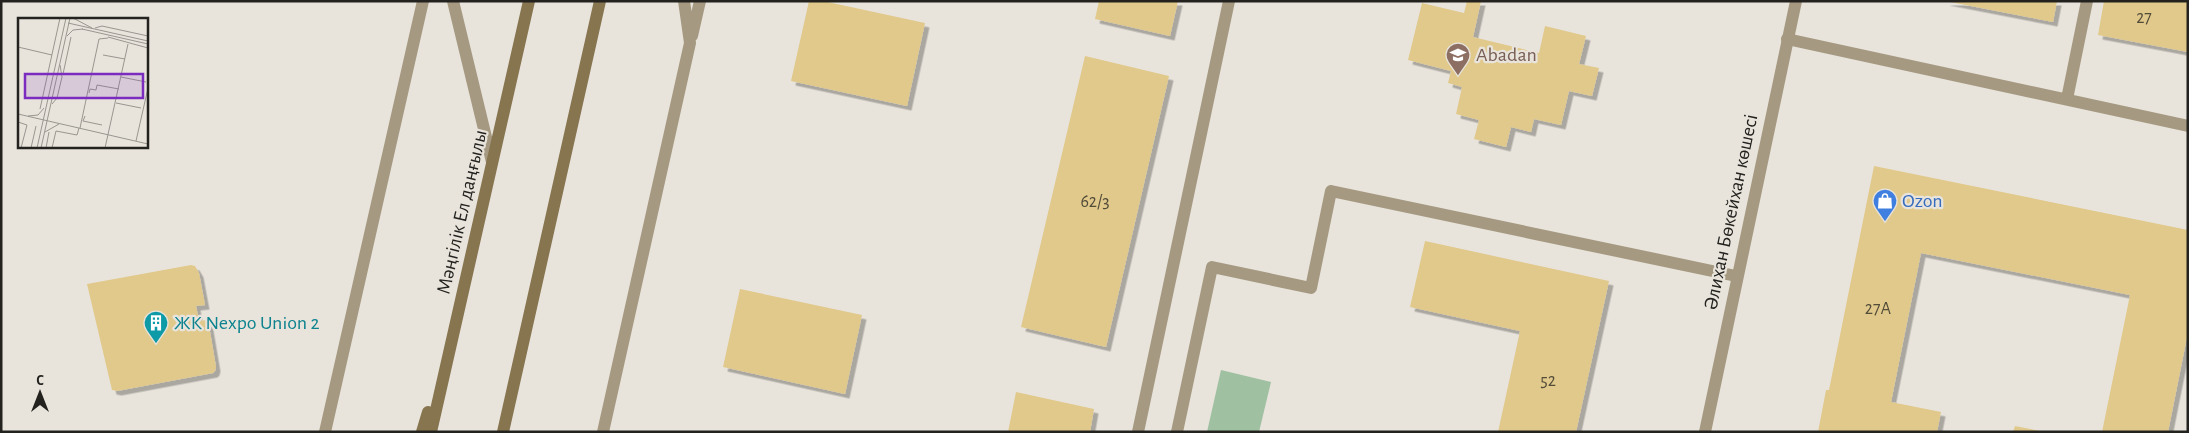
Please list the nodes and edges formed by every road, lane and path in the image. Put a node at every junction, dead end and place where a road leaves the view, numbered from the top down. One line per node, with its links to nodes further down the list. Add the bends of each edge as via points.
1 (423, 1): 17 (street)
2 (453, 1): 14 (street)
3 (529, 1): 14 (main road, Мәңгілік Ел даңғылы)
4 (600, 1): 20 (main road)
5 (684, 1): 11 (street)
6 (700, 1): 11 (street)
7 (1229, 1): 22 (street)
8 (1796, 1): 10 (street, Әлихан Бөкейхан көшесі)
9 (2087, 1): 12 (street)
10 (1787, 39): 12 (street); 15 (street, Әлихан Бөкейхан көшесі)
11 (690, 43): 21 (street)
12 (2067, 100): 13 (street)
13 (2188, 126)
14 (492, 162): 16 (main road, Мәңгілік Ел даңғылы)
15 (1736, 276): 23 (street, via 1331,191 1311,288 1212,267); 24 (street, Әлихан Бөкейхан көшесі)
16 (452, 341): 18 (main road); 19 (main road, Мәңгілік Ел даңғылы)
17 (325, 432)
18 (422, 432)
19 (431, 432)
20 (503, 432)
21 (603, 432)
22 (1138, 432)
23 (1177, 432)
24 (1704, 432)

